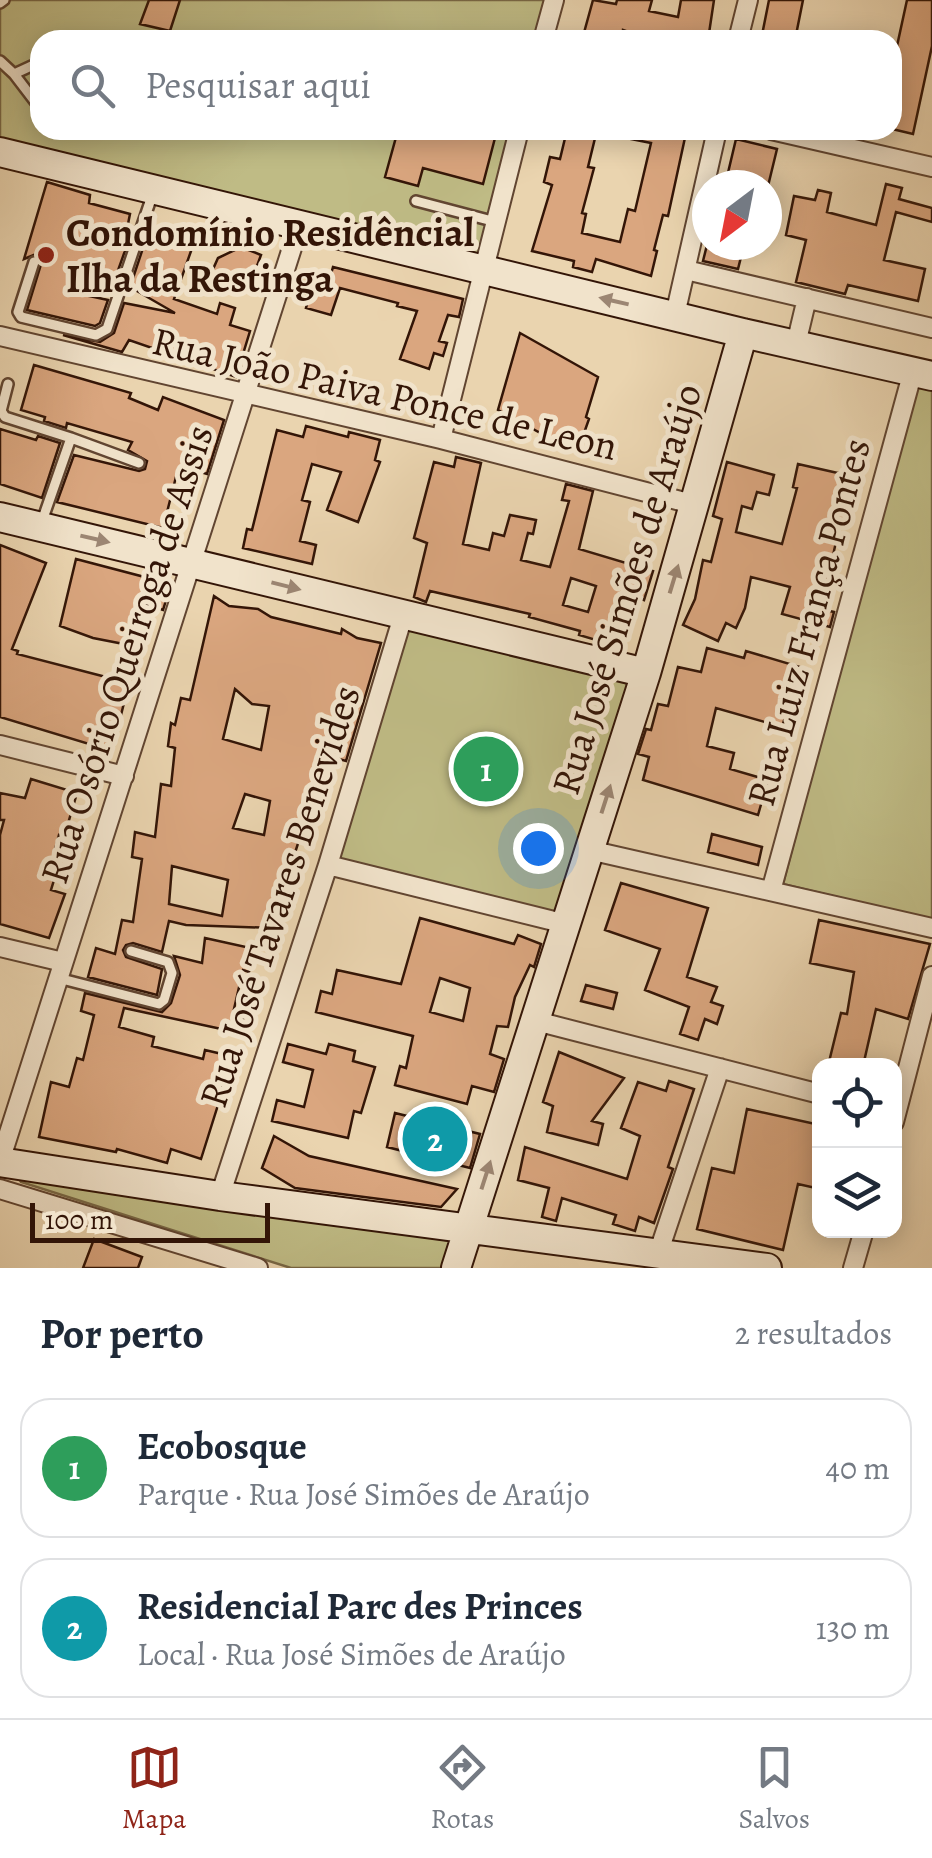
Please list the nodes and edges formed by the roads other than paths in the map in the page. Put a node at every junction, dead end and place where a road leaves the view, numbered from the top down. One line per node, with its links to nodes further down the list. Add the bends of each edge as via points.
1 (554, 0): 3 (street)
2 (748, 0): 4 (street)
3 (546, 30)
4 (740, 30)
5 (0, 60): 7 (lane)
6 (30, 67): 7 (lane)
7 (14, 74): 8 (lane)
8 (30, 95)
9 (516, 140): 16 (street)
10 (716, 140): 19 (street)
11 (815, 140): 13 (street)
12 (0, 152): 14 (street, via 62,175)
13 (932, 167)
14 (154, 190): 17 (street); 18 (lane, via 107,330 96,335 21,317)
15 (416, 200): 16 (lane)
16 (496, 222): 20 (street)
17 (299, 226): 20 (street); 29 (street, Rua Osório Queiroga de Assis)
18 (34, 262)
19 (686, 270): 21 (street); 22 (street)
20 (484, 271): 22 (street, one-way to 20); 31 (street)
21 (807, 298): 23 (street); 26 (street)
22 (675, 315): 24 (street)
23 (932, 328)
24 (743, 334): 26 (street); 33 (street, Rua José Simões de Araújo)
25 (0, 336): 29 (street, Rua João Paiva Ponce de Leon)
26 (796, 344): 27 (street)
27 (922, 373): 43 (street, Rua Luiz França Pontes)
28 (8, 384): 30 (lane, via 5,417)
29 (246, 396): 31 (street, Rua João Paiva Ponce de Leon); 36 (street, Rua Osório Queiroga de Assis)
30 (70, 438): 32 (lane); 35 (lane)
31 (442, 439): 33 (street, Rua João Paiva Ponce de Leon)
32 (140, 463)
33 (696, 505): 38 (street, Rua José Simões de Araújo, one-way to 33)
34 (0, 517): 35 (street)
35 (40, 526): 36 (street, one-way to 36)
36 (191, 562): 37 (street, one-way to 37); 40 (street, Rua Osório Queiroga de Assis)
37 (403, 616): 38 (street); 42 (street, Rua José Tavares Benevides)
38 (646, 672): 41 (street, Rua José Simões de Araújo, one-way to 38)
39 (0, 745): 40 (street)
40 (124, 776): 48 (street, Rua Osório Queiroga de Assis)
41 (590, 850): 43 (street); 44 (street, Rua José Simões de Araújo)
42 (328, 865): 44 (street); 57 (street, Rua José Tavares Benevides)
43 (771, 891): 45 (street)
44 (566, 924): 50 (street, Rua José Simões de Araújo)
45 (932, 928)
46 (0, 947): 48 (street)
47 (131, 951): 48 (lane, via 168,962 172,972 158,1004)
48 (61, 970): 55 (street, Rua Osório Queiroga de Assis)
49 (932, 976): 51 (street)
50 (536, 1021): 52 (street); 58 (street, Rua José Simões de Araújo, one-way to 50)
51 (924, 1049): 54 (street)
52 (720, 1068): 53 (street); 60 (street)
53 (812, 1092)
54 (902, 1100)
55 (0, 1161): 57 (street)
56 (0, 1188): 61 (street)
57 (220, 1196): 58 (street)
58 (468, 1230): 60 (street); 62 (street, Rua José Simões de Araújo)
59 (862, 1238): 64 (street)
60 (658, 1254): 63 (street)
61 (258, 1268)
62 (456, 1268)
63 (767, 1268)
64 (853, 1268)

